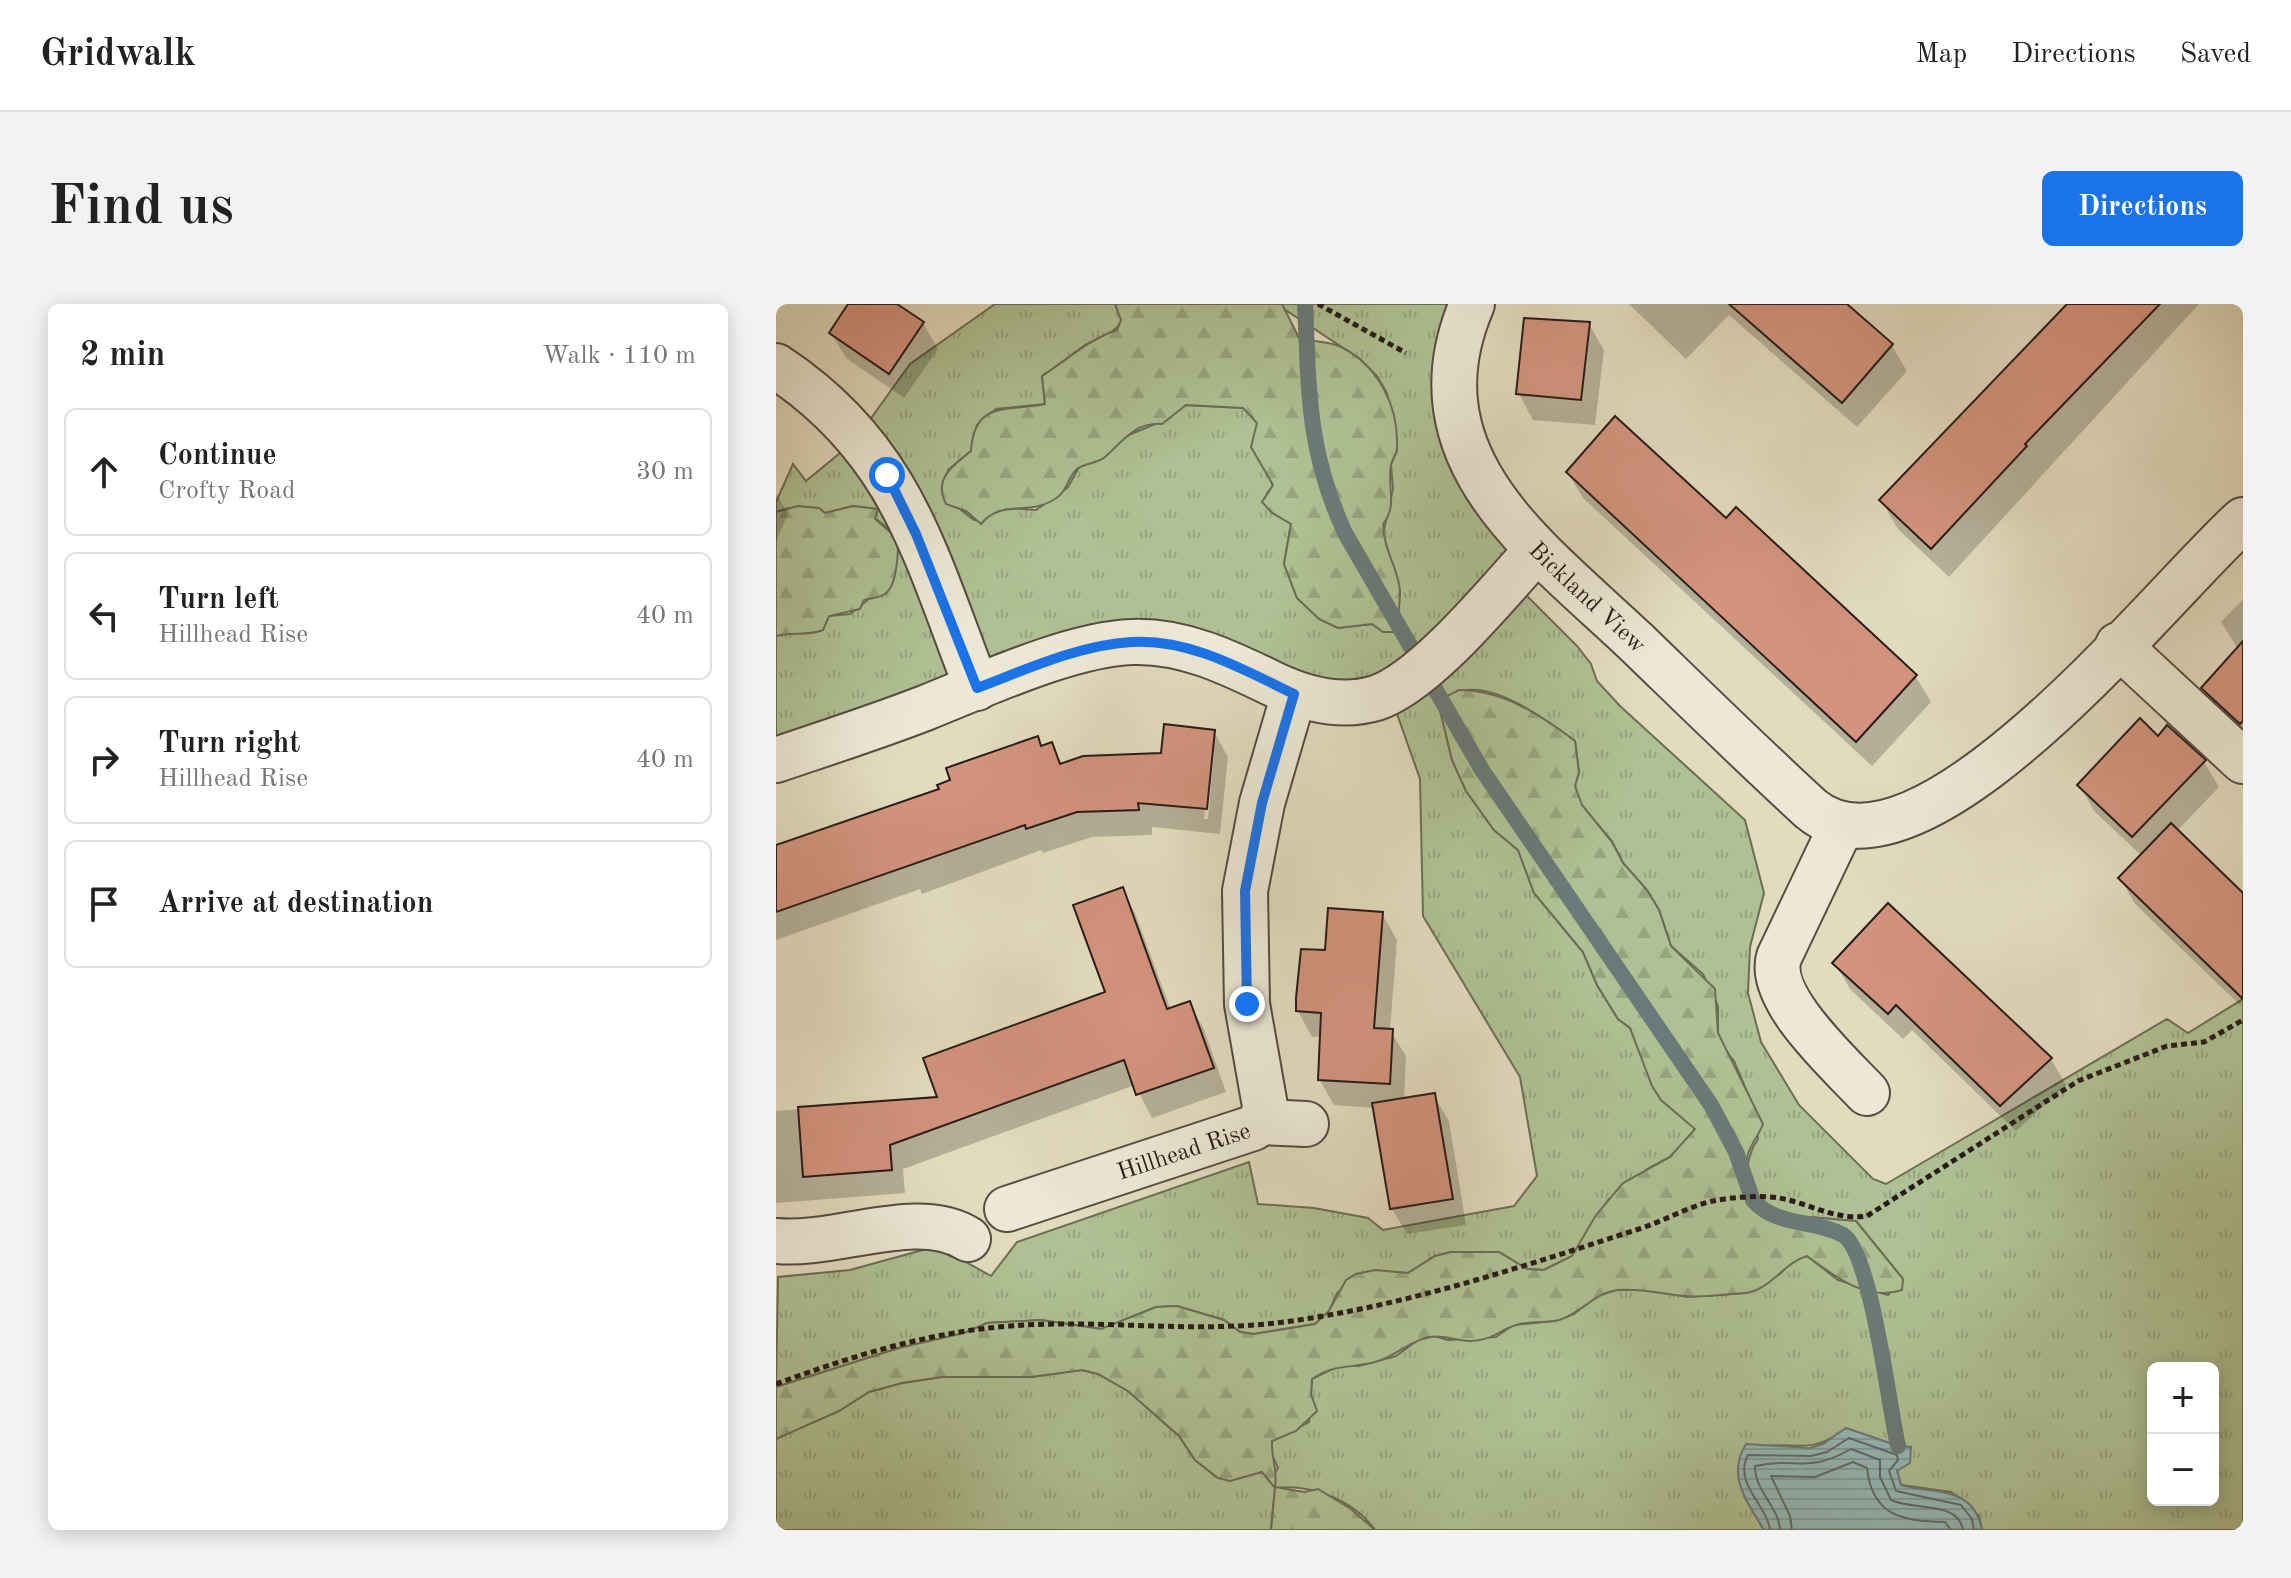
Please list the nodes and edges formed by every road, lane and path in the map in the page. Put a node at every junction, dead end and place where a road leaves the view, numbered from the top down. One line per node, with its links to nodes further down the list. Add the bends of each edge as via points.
1 (1472, 304): 4 (street, Bickland View, via 1455,348)
2 (1321, 306): 4 (path)
3 (776, 366): 8 (street, via 820,396 887,475)
4 (1452, 378): 6 (street, Bickland View, via 1457,421 1481,476)
5 (2243, 520): 7 (street)
6 (1536, 551): 9 (street, via 1392,692 1363,701 1333,702); 12 (street, Bickland View, via 1811,809)
7 (2118, 645): 11 (street); 12 (street, via 2026,738 1963,787 1894,819)
8 (977, 688): 9 (street, via 1067,656 1133,642 1185,648); 10 (street)
9 (1294, 694): 15 (street, Hillhead Rise, via 1262,803 1245,891 1247,1004 1265,1106)
10 (776, 760)
11 (2243, 761)
12 (1842, 825): 14 (street, via 1779,957 1776,974 1794,1010)
13 (2243, 1020): 20 (path, via 2204,1042 2167,1046 2078,1081 1867,1216 1855,1218 1780,1198 1714,1201 1499,1273 1329,1315 1225,1328 1077,1324 970,1329 929,1336)
14 (1867, 1093)
15 (1262, 1122): 16 (street); 17 (street, Hillhead Rise)
16 (1306, 1124)
17 (1007, 1209)
18 (968, 1239): 19 (street, via 943,1226 922,1224 819,1241)
19 (776, 1241)
20 (776, 1384)

